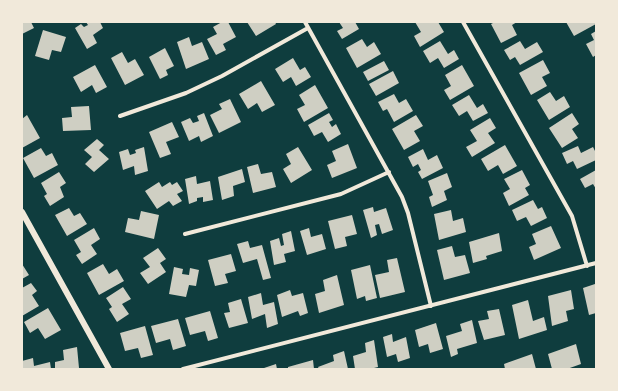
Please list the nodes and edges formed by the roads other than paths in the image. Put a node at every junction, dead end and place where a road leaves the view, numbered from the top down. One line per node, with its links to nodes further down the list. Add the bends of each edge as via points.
1 (305, 22): 3 (street)
2 (463, 22): 9 (street, via 572,216)
3 (308, 28): 4 (street, via 186,93); 5 (street)
4 (120, 116)
5 (388, 172): 7 (street, via 341,194); 10 (street, via 408,213)
6 (22, 212): 11 (street)
7 (185, 234)
8 (596, 263): 9 (street)
9 (587, 266): 10 (street)
10 (431, 306): 12 (street)
11 (109, 369)
12 (184, 369)

